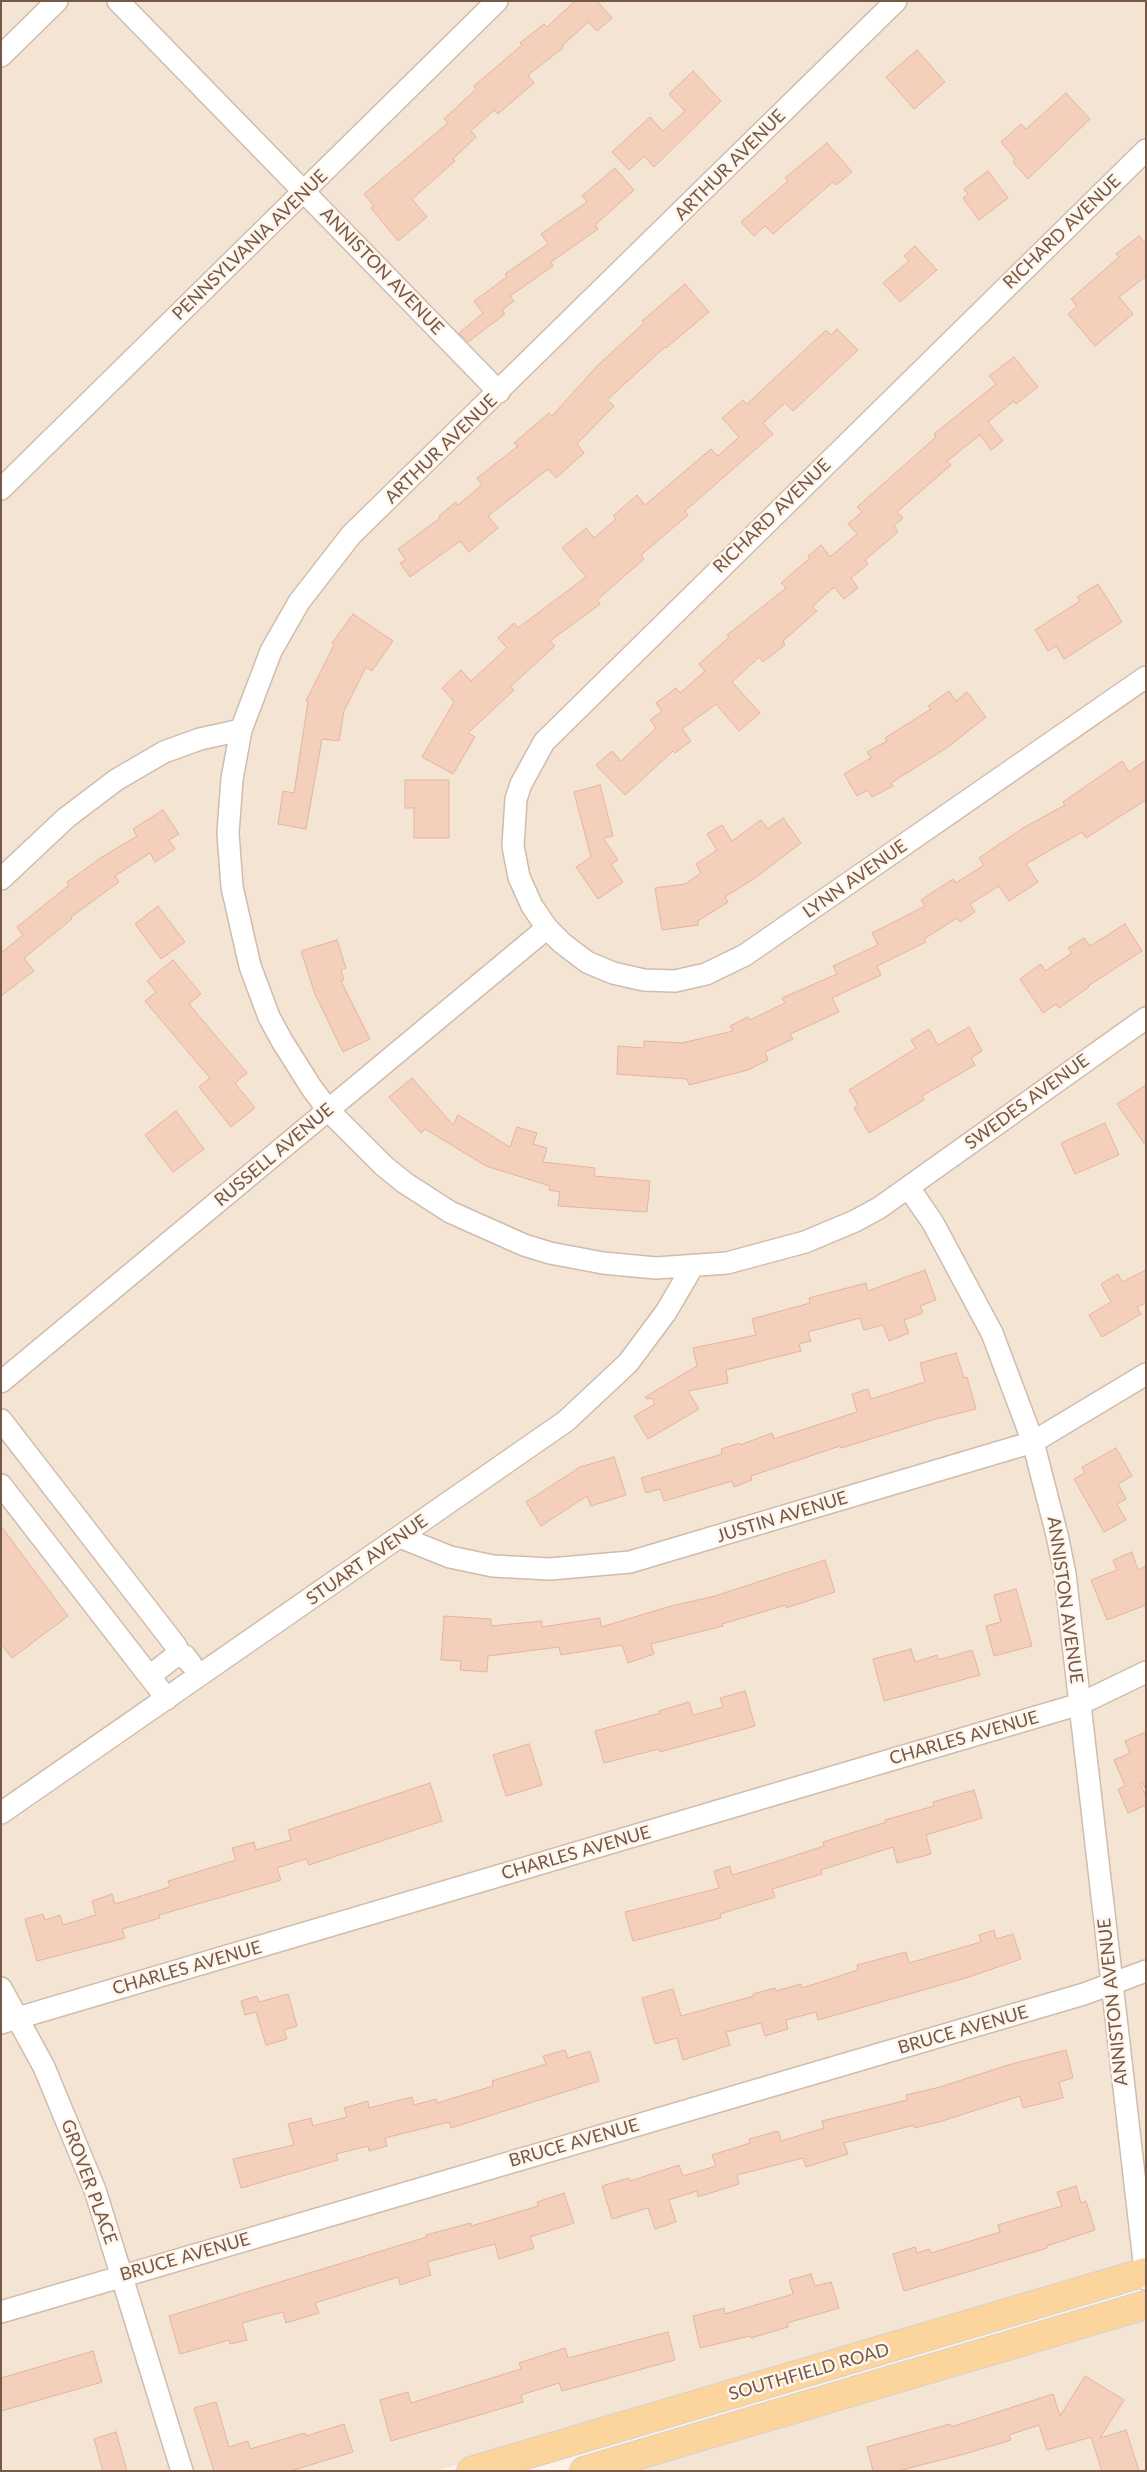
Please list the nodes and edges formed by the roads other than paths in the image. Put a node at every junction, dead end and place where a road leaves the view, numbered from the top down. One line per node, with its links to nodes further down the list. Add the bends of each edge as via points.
1 (57, 1): 5 (street)
2 (118, 1): 7 (street, ANNISTON AVENUE)
3 (498, 1): 7 (street, PENNSYLVANIA AVENUE)
4 (896, 1): 8 (street, ARTHUR AVENUE)
5 (1, 56)
6 (1146, 150): 13 (street, RICHARD AVENUE, via 544,742 516,799 513,838 519,877 532,906)
7 (305, 191): 8 (street, ANNISTON AVENUE); 9 (street, PENNSYLVANIA AVENUE)
8 (499, 392): 11 (street, ARTHUR AVENUE, via 333,556 299,602 271,651)
9 (1, 489)
10 (1146, 677): 13 (street, LYNN AVENUE, via 745,955 721,968 676,981 644,980 613,973 574,953)
11 (241, 730): 12 (street, via 200,739 164,752 116,780 66,818); 15 (street, via 232,779 228,833 236,914 250,966 270,1017)
12 (1, 879)
13 (547, 928): 15 (street, RUSSELL AVENUE)
14 (1146, 1018): 16 (street, SWEDES AVENUE)
15 (328, 1110): 17 (street, via 364,1148 405,1183 450,1212 499,1236 550,1253 603,1263 656,1268); 19 (street, RUSSELL AVENUE)
16 (909, 1188): 17 (street, via 855,1222 806,1242 753,1257); 21 (street, ANNISTON AVENUE, via 933,1223 992,1333)
17 (693, 1266): 23 (street, STUART AVENUE, via 650,1335 608,1383 544,1438)
18 (1146, 1374): 21 (street, JUSTIN AVENUE)
19 (1, 1382)
20 (1, 1420): 24 (street)
21 (1033, 1442): 23 (street, JUSTIN AVENUE, via 630,1562 568,1569 500,1566 450,1557); 29 (street, ANNISTON AVENUE, via 1064,1574)
22 (1, 1484): 27 (street)
23 (400, 1537): 26 (street, STUART AVENUE)
24 (180, 1655): 26 (street, via 185,1656); 27 (street)
25 (1146, 1672): 29 (street, CHARLES AVENUE)
26 (200, 1675): 28 (street, STUART AVENUE)
27 (150, 1676): 28 (street)
28 (167, 1698): 30 (street, STUART AVENUE)
29 (1080, 1704): 32 (street, ANNISTON AVENUE); 34 (street, CHARLES AVENUE)
30 (1, 1813)
31 (1146, 1972): 32 (street, BRUCE AVENUE)
32 (1111, 1985): 35 (street, ANNISTON AVENUE); 36 (street, BRUCE AVENUE)
33 (1, 1988): 34 (street, GROVER PLACE)
34 (10, 2020): 36 (street, GROVER PLACE, via 58,2097 95,2190)
35 (1145, 2274): 39 (main road, SOUTHFIELD ROAD)
36 (123, 2276): 38 (street, BRUCE AVENUE); 42 (street, GROVER PLACE)
37 (1146, 2305): 40 (main road, SOUTHFIELD ROAD)
38 (1, 2312)
39 (753, 2388): 40 (main road); 41 (main road, SOUTHFIELD ROAD)
40 (761, 2418): 44 (main road, SOUTHFIELD ROAD)
41 (530, 2462): 43 (main road, SOUTHFIELD ROAD)
42 (182, 2471)
43 (471, 2471)
44 (584, 2471)

